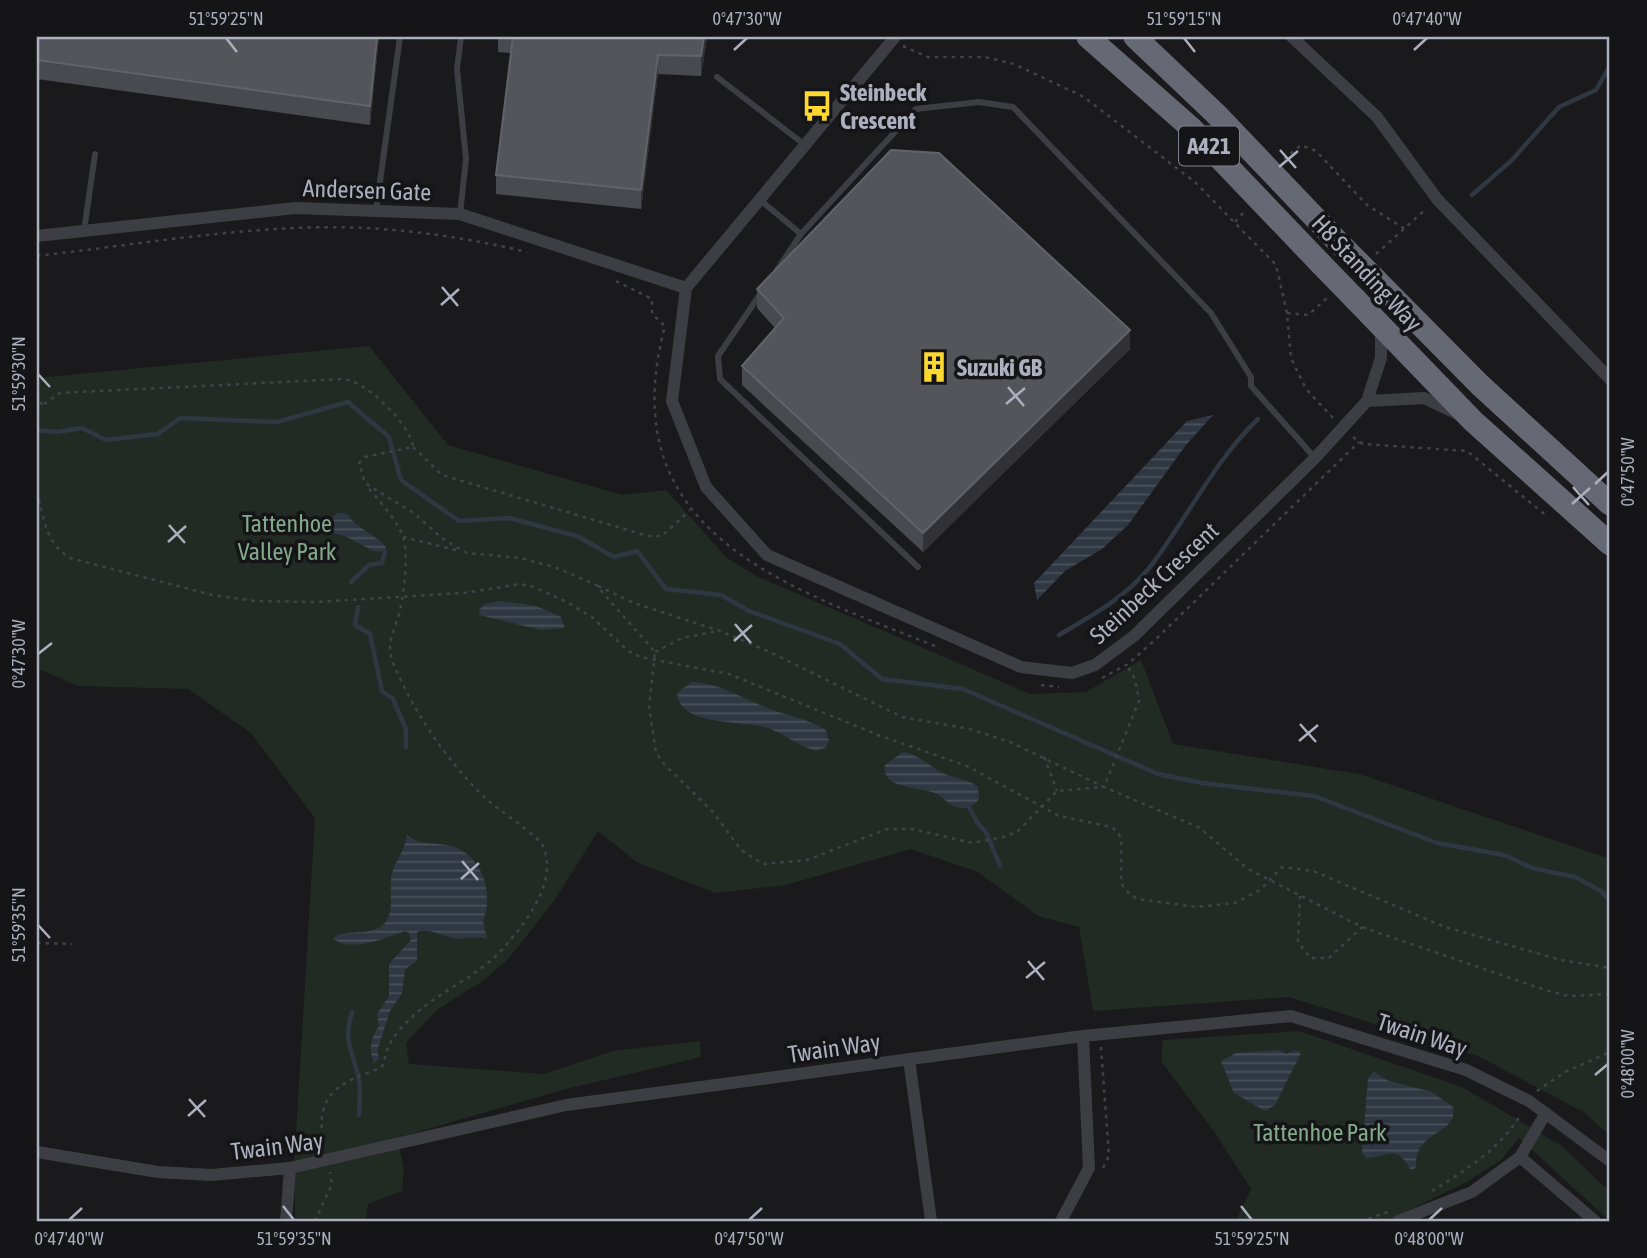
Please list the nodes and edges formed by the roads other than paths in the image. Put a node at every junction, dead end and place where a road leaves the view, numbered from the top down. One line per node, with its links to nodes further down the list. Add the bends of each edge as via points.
1 (400, 37): 11 (lane)
2 (461, 37): 12 (lane, via 457,69 466,159)
3 (895, 37): 8 (street)
4 (1088, 37): 19 (highway, H8 Standing Way / A421, bridge, via 1190,127)
5 (1135, 37): 24 (highway, H8 Standing Way / A421, bridge, via 1480,385)
6 (1292, 37): 20 (street, via 1377,117 1437,199)
7 (717, 77): 8 (lane)
8 (806, 146): 10 (street)
9 (95, 154): 13 (lane)
10 (760, 200): 14 (lane); 17 (street)
11 (376, 209): 12 (street, Andersen Gate); 13 (street, Andersen Gate, via 295,208)
12 (460, 215): 17 (street, Andersen Gate)
13 (84, 231): 15 (street, Andersen Gate)
14 (802, 234): 16 (lane); 23 (lane, via 916,109 979,102 1013,107 1211,313 1251,377 1251,386)
15 (37, 236)
16 (771, 278)
17 (686, 288): 23 (street, Steinbeck Crescent, via 672,401 706,487 767,555 1021,667 1072,673 1096,665 1134,636)
18 (764, 289): 26 (lane, via 718,356 720,379)
19 (1381, 328): 21 (street, Steinbeck Crescent, via 1381,358); 22 (highway, H8 Standing Way / A421)
20 (1610, 379)
21 (1367, 401): 22 (street, via 1424,398); 23 (street, Steinbeck Crescent)
22 (1473, 421): 25 (highway, H8 Standing Way / A421)
23 (1315, 458)
24 (1610, 504)
25 (1610, 544)
26 (918, 567)
27 (1083, 1036): 28 (street, Twain Way); 29 (street, Twain Way, via 1292,1016 1466,1070); 37 (street, via 1089,1168)
28 (909, 1059): 33 (street, Twain Way, via 566,1105); 36 (street)
29 (1546, 1113): 31 (street); 32 (street, Twain Way)
30 (37, 1152): 33 (street, Twain Way, via 158,1172 211,1175)
31 (1520, 1157): 34 (street, via 1472,1192); 38 (street)
32 (1610, 1161)
33 (290, 1168): 35 (street)
34 (1395, 1216)
35 (286, 1221)
36 (931, 1221)
37 (1061, 1221)
38 (1595, 1221)

